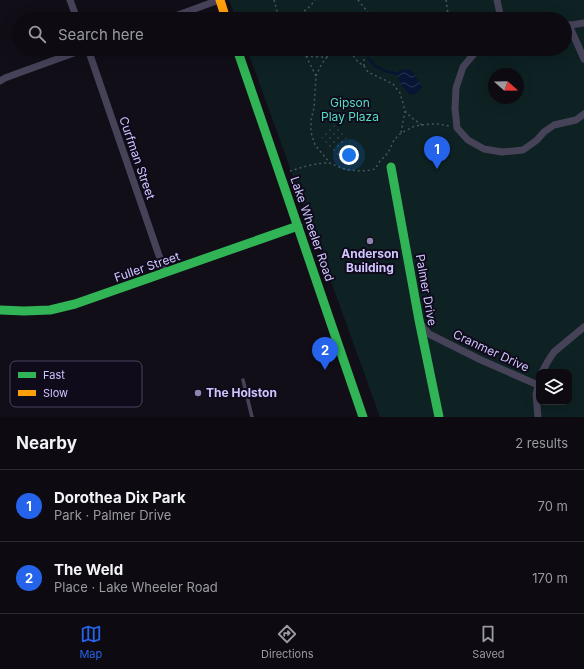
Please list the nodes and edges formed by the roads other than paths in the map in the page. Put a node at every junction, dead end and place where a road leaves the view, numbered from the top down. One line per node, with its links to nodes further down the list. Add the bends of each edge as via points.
1 (70, 0): 4 (street)
2 (219, 0): 5 (street); 6 (street)
3 (497, 0): 7 (street)
4 (74, 12)
5 (186, 12)
6 (223, 12)
7 (500, 12)
8 (584, 23): 9 (street)
9 (572, 24)
10 (572, 35): 15 (street)
11 (66, 56): 16 (street)
12 (88, 56): 20 (street, Curfman Street)
13 (239, 56): 19 (street, Lake Wheeler Road)
14 (472, 56): 17 (street, via 463,67 456,88 455,108 457,128 478,146 502,152 523,150 554,125 576,120)
15 (584, 59)
16 (0, 81)
17 (584, 114)
18 (391, 167): 22 (street, Palmer Drive)
19 (298, 226): 20 (street, Fuller Street); 29 (street, Lake Wheeler Road)
20 (165, 273): 21 (street, Fuller Street, via 50,310)
21 (0, 310)
22 (418, 320): 26 (street, Cranmer Drive, via 428,334 481,360); 30 (street, Palmer Drive)
23 (584, 327): 24 (street, via 554,352)
24 (544, 369)
25 (242, 380): 28 (lane)
26 (536, 382)
27 (537, 405): 31 (street)
28 (252, 417)
29 (363, 417)
30 (440, 417)
31 (538, 417)

